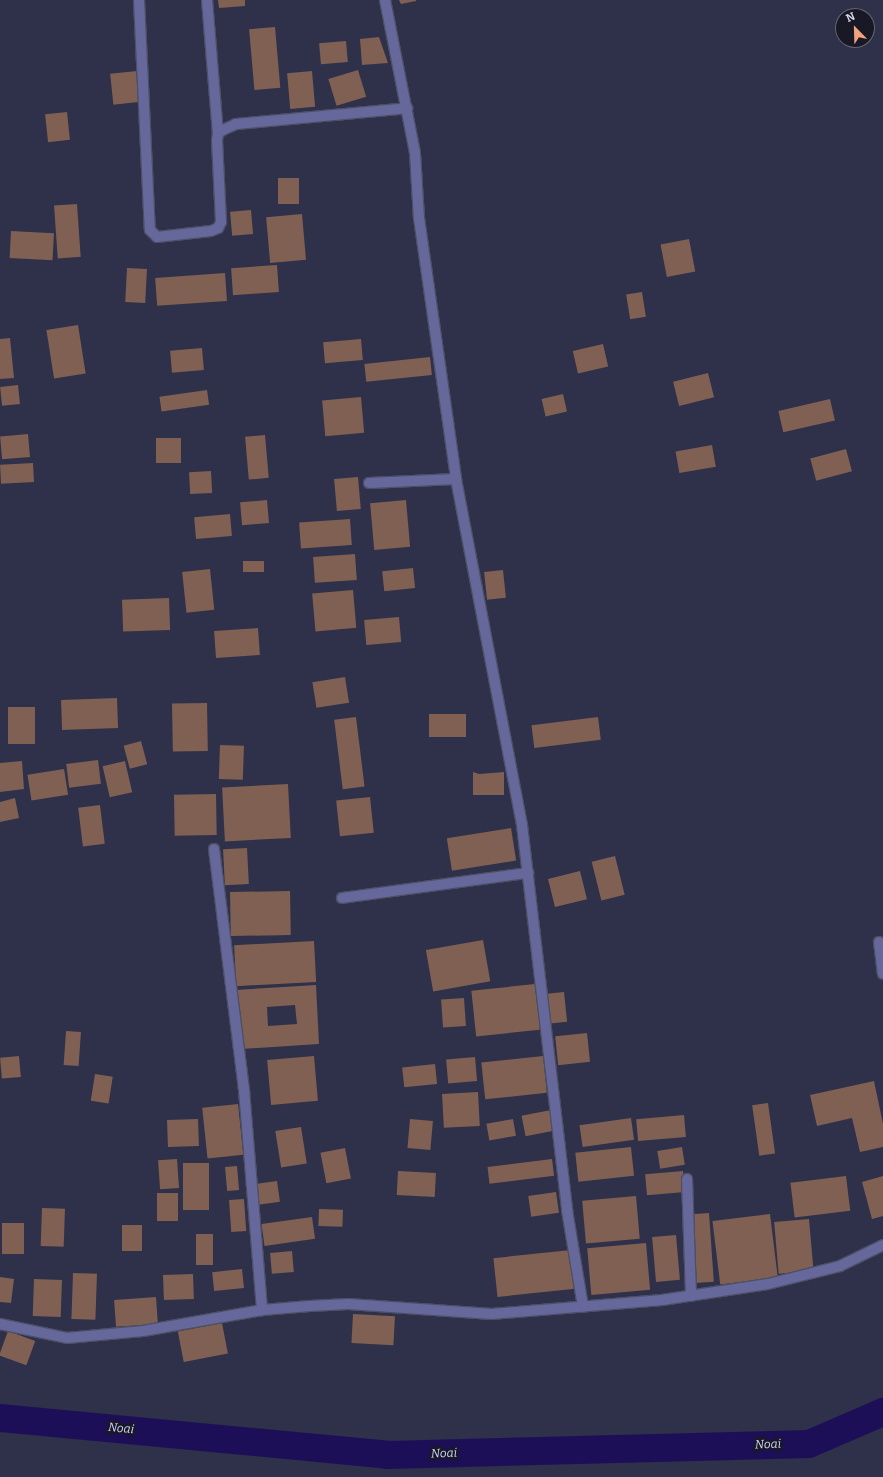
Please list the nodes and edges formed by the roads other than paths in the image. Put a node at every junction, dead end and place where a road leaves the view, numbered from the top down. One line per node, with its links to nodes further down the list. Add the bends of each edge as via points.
1 (139, 0): 5 (street, via 150,230 153,234 165,236 218,228 221,222)
2 (208, 0): 5 (street)
3 (385, 0): 4 (street)
4 (407, 108): 5 (street, via 236,124); 6 (street, via 415,153 420,226)
5 (218, 133)
6 (456, 479): 7 (street); 9 (street, via 522,825)
7 (369, 483)
8 (214, 849): 17 (street, via 244,1090)
9 (528, 873): 10 (street); 16 (street, via 566,1202)
10 (342, 898)
11 (879, 942): 12 (street)
12 (883, 974)
13 (687, 1178): 15 (street)
14 (883, 1245): 15 (street, via 840,1266 768,1284)
15 (691, 1296): 16 (street)
16 (583, 1307): 17 (street, via 492,1314 348,1304)
17 (262, 1310): 18 (street, via 143,1331 68,1338)
18 (0, 1324)

